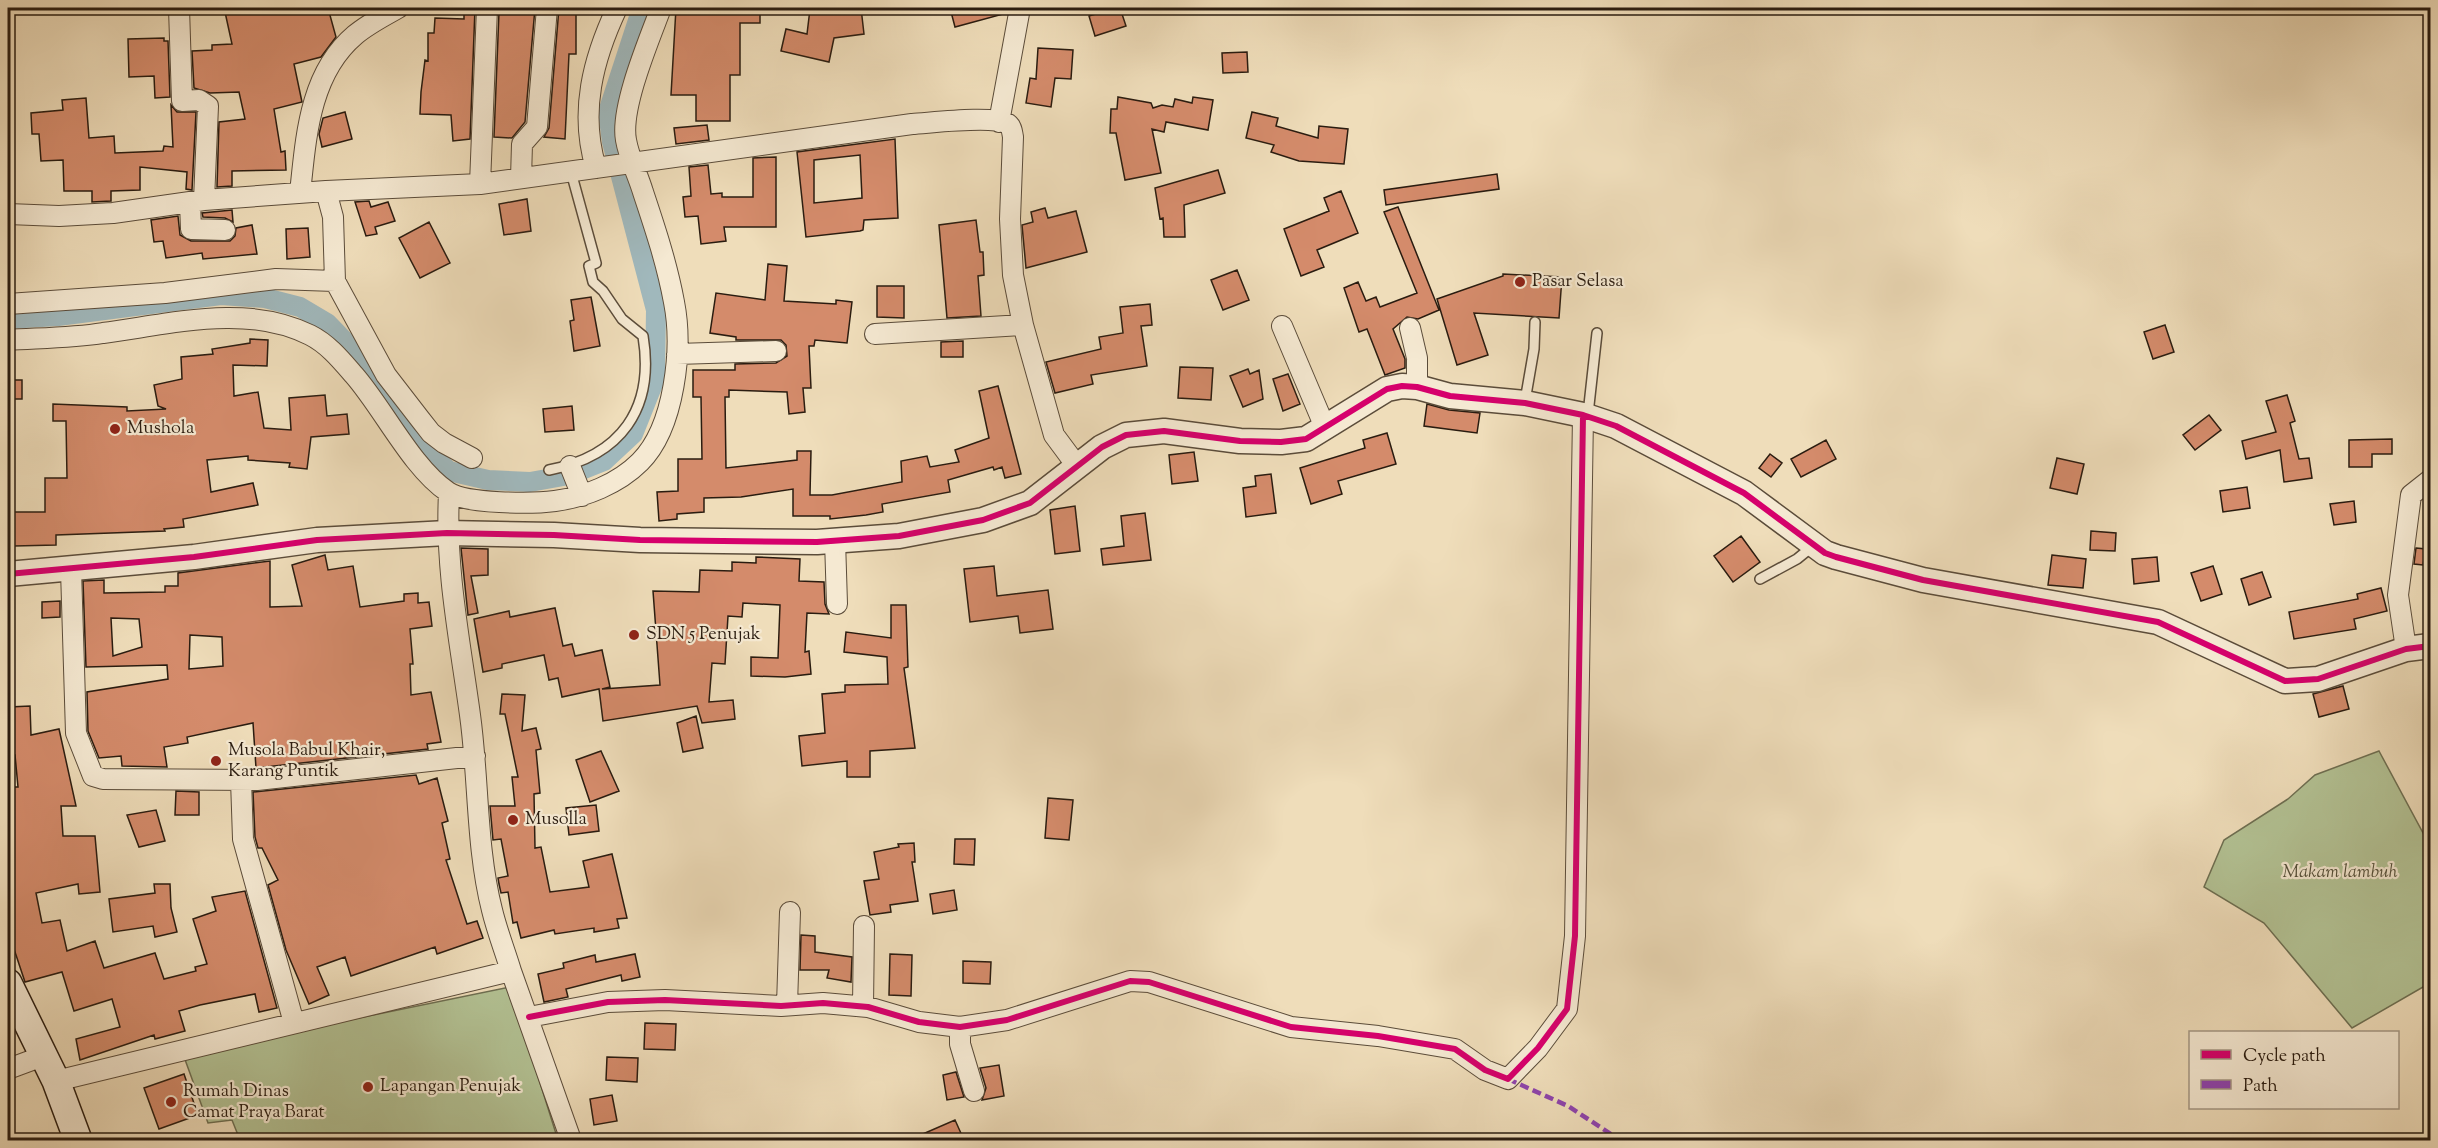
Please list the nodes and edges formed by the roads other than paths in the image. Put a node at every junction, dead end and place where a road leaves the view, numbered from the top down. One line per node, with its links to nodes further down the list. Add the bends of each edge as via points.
1 (179, 8): 16 (street, via 182,101 199,100 208,106)
2 (398, 8): 15 (street, via 354,36 323,79 310,117)
3 (487, 8): 13 (street)
4 (547, 8): 12 (street, via 537,127 522,144)
5 (617, 8): 10 (street, via 591,81 588,136)
6 (661, 8): 9 (street, via 628,109)
7 (1020, 8): 8 (street)
8 (999, 122): 9 (street, via 912,124); 24 (street, via 1012,128 1011,241)
9 (628, 162): 10 (street); 31 (street, via 675,304)
10 (598, 167): 11 (street)
11 (571, 172): 12 (street); 39 (lane, via 596,263 589,266 593,282 622,319 643,336 645,375 638,405 624,429 601,453)
12 (521, 178): 13 (street)
13 (480, 184): 14 (street)
14 (326, 191): 15 (street); 19 (street, via 333,217)
15 (300, 193): 16 (street)
16 (197, 201): 17 (street, via 113,213); 18 (street, via 191,229)
17 (8, 214)
18 (225, 230)
19 (335, 281): 20 (street, via 276,279); 32 (street)
20 (161, 296): 21 (street); 22 (street)
21 (8, 303)
22 (166, 322): 29 (street, via 99,334); 32 (street, via 229,317 270,320 310,334)
23 (1535, 322): 34 (lane)
24 (1023, 326): 28 (street); 38 (street, via 1054,435)
25 (1282, 326): 36 (street)
26 (1410, 328): 33 (street, via 1417,358)
27 (1597, 333): 35 (lane)
28 (875, 334)
29 (8, 340)
30 (776, 351): 31 (street)
31 (677, 354): 43 (street, via 670,404 654,443 630,471)
32 (376, 381): 37 (street, via 430,433); 42 (street, via 426,471)
33 (1417, 387): 34 (street, via 1450,396); 36 (street, via 1387,389)
34 (1525, 403): 35 (street)
35 (1585, 416): 46 (street, via 1616,426 1744,493); 63 (street, via 1575,936 1567,1009 1518,1072 1508,1079 1485,1070 1455,1049 1378,1036 1291,1028 1149,982 1130,981 1006,1020)
36 (1324, 425): 38 (street, via 1306,439 1281,442 1164,431 1126,435)
37 (472, 458)
38 (1077, 466): 45 (street, via 1030,503 983,520 899,536)
39 (570, 468): 40 (lane); 43 (street)
40 (549, 470)
41 (2430, 480): 52 (street, via 2411,495 2404,537 2398,595)
42 (449, 493): 43 (street, via 491,501 546,502); 44 (street)
43 (581, 494)
44 (447, 533): 45 (street, via 640,540); 47 (street, via 317,540); 53 (street)
45 (835, 540): 50 (street)
46 (1815, 545): 49 (lane); 52 (street, via 1836,557 1923,580 2158,622 2285,681 2318,679)
47 (71, 570): 48 (street); 54 (street, via 76,733 93,776)
48 (8, 574)
49 (1760, 579)
50 (837, 604)
51 (2430, 646): 52 (street)
52 (2406, 649)
53 (475, 756): 54 (street); 57 (street, via 482,850 492,910)
54 (241, 780): 62 (street, via 243,839)
55 (790, 912): 59 (street)
56 (864, 926): 60 (street)
57 (512, 971): 61 (street); 62 (street)
58 (8, 982): 64 (main road)
59 (787, 1005): 60 (street); 61 (street, via 608,1002)
60 (862, 1006): 63 (street, via 918,1022)
61 (529, 1017): 69 (street)
62 (294, 1023): 66 (street)
63 (960, 1028): 67 (street, via 960,1044)
64 (43, 1056): 65 (street); 66 (main road)
65 (8, 1069)
66 (56, 1081): 68 (main road)
67 (974, 1091)
68 (78, 1140)
69 (571, 1140)

